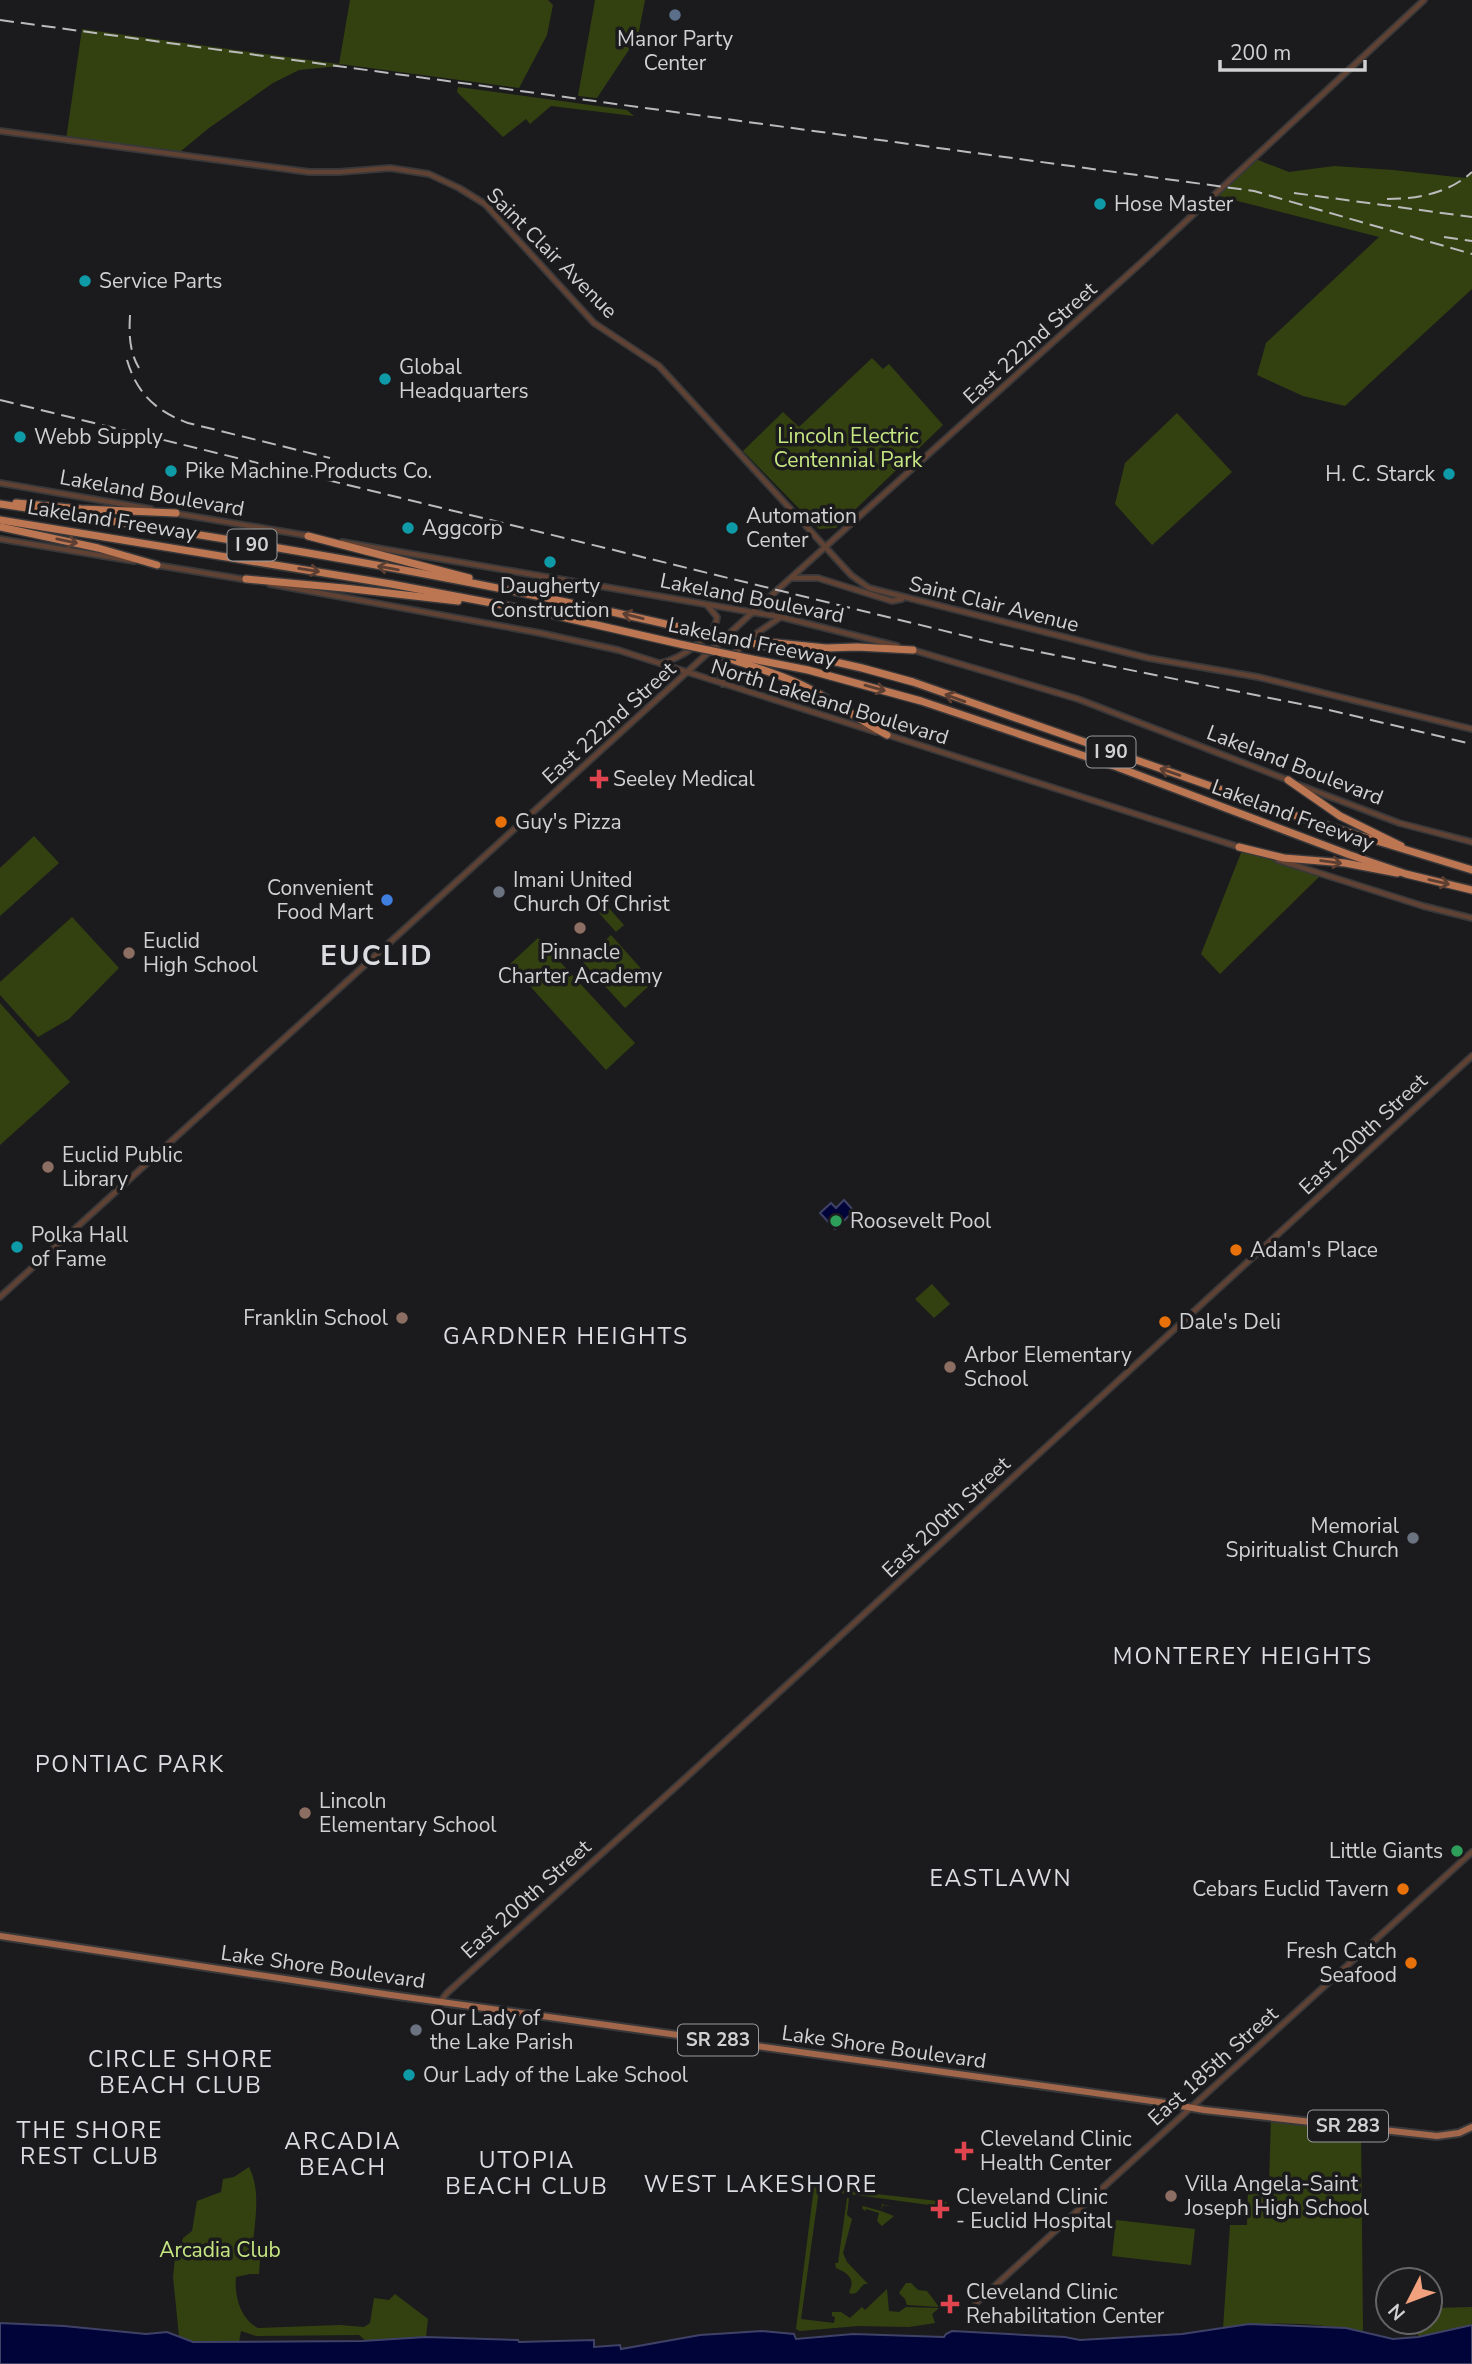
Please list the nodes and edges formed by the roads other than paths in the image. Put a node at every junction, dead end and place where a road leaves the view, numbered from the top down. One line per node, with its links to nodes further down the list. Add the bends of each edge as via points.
1 (1424, 0): 10 (street, East 222nd Street)
2 (0, 131): 10 (street, Saint Clair Avenue, via 309,172 390,168 429,174 459,188 485,204 594,323 659,366)
3 (0, 483): 5 (street, Lakeland Boulevard)
4 (0, 503): 5 (highway); 14 (highway, Lakeland Freeway / I 90, one-way to 4)
5 (176, 513): 8 (street, Lakeland Boulevard)
6 (0, 520): 17 (highway, Lakeland Freeway / I 90, one-way to 17, via 314,570)
7 (0, 527): 11 (highway, one-way to 11)
8 (308, 536): 14 (highway); 16 (street, Lakeland Boulevard)
9 (0, 539): 11 (street, North Lakeland Boulevard)
10 (826, 548): 12 (street, East 222nd Street); 15 (street, Saint Clair Avenue, via 861,584)
11 (157, 565): 13 (street, North Lakeland Boulevard)
12 (791, 578): 15 (street, via 818,578 892,601); 18 (street, East 222nd Street)
13 (246, 579): 17 (highway); 23 (street, North Lakeland Boulevard, via 569,639)
14 (503, 589): 20 (highway, Lakeland Freeway / I 90, one-way to 14, bridge)
15 (904, 598): 26 (street, Saint Clair Avenue, via 1148,659 1258,677)
16 (705, 603): 18 (street, Lakeland Boulevard); 23 (street, via 717,617 715,626 684,655)
17 (492, 604): 22 (highway, Lakeland Freeway / I 90, bridge)
18 (754, 611): 19 (street, Lakeland Boulevard); 24 (street, East 222nd Street)
19 (781, 617): 21 (street, Lakeland Boulevard); 25 (street, via 722,665)
20 (752, 643): 21 (highway); 31 (highway, Lakeland Freeway / I 90, one-way to 20, via 1301,818 913,682)
21 (913, 650): 28 (street, Lakeland Boulevard, via 1077,699)
22 (735, 658): 27 (highway, via 802,685); 32 (highway, Lakeland Freeway / I 90, one-way to 32, via 808,670 921,701)
23 (660, 663): 24 (street, North Lakeland Boulevard)
24 (687, 673): 25 (street, North Lakeland Boulevard); 36 (street, East 222nd Street)
25 (723, 684): 27 (street, North Lakeland Boulevard)
26 (1472, 729)
27 (887, 735): 30 (street, North Lakeland Boulevard)
28 (1288, 780): 29 (street, Lakeland Boulevard, via 1399,822); 31 (highway, via 1340,816)
29 (1472, 842)
30 (1239, 847): 32 (highway, one-way to 32, via 1284,858); 34 (street, North Lakeland Boulevard)
31 (1470, 870)
32 (1406, 874): 33 (highway, Lakeland Freeway / I 90, one-way to 33)
33 (1472, 890)
34 (1472, 918)
35 (1472, 1056): 39 (street, East 200th Street)
36 (0, 1297)
37 (1472, 1852): 40 (street, East 185th Street)
38 (0, 1936): 39 (main road, Lake Shore Boulevard / SR 283)
39 (440, 2002): 40 (main road, Lake Shore Boulevard / SR 283)
40 (1192, 2107): 41 (main road, Lake Shore Boulevard / SR 283, via 1437,2136); 42 (street, East 185th Street)
41 (1472, 2127)
42 (976, 2303)

